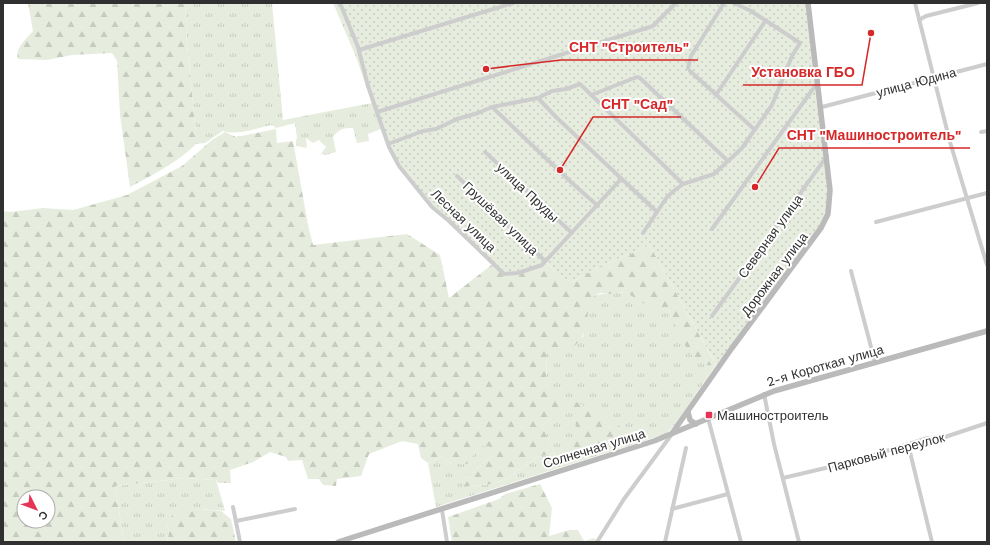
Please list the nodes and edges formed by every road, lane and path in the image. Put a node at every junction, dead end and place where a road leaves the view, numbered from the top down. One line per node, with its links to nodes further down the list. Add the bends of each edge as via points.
1 (340, 3): 11 (street)
2 (514, 3): 11 (street)
3 (676, 3): 20 (street, via 653,26)
4 (724, 3): 16 (street, via 691,56 689,70)
5 (734, 3): 9 (street)
6 (808, 3): 14 (street, Дорожная улица)
7 (915, 3): 10 (street)
8 (978, 3): 10 (street)
9 (766, 20): 16 (street); 21 (street, via 800,43 772,105)
10 (919, 20): 13 (street)
11 (359, 50): 20 (street)
12 (987, 64): 13 (street, улица Юдина)
13 (934, 77): 19 (street, улица Юдина); 32 (street)
14 (818, 82): 19 (street, Дорожная улица); 36 (street)
15 (591, 95): 17 (street, via 580,84 552,91); 27 (street, via 636,76); 30 (street)
16 (716, 95): 21 (street)
17 (538, 98): 18 (street); 29 (street)
18 (492, 107): 24 (street); 33 (street)
19 (822, 107): 26 (street, Дорожная улица)
20 (376, 112): 24 (street)
21 (755, 130): 27 (street, via 742,148)
22 (987, 131): 23 (street)
23 (981, 132)
24 (388, 144): 40 (street, Лесная улица, via 399,166 432,207 504,274 532,270)
25 (485, 152): 37 (street, улица Пруды)
26 (827, 156): 43 (street, Северная улица); 47 (street, Дорожная улица, via 830,200 826,218 810,244 732,348)
27 (728, 161): 30 (street, via 714,174)
28 (457, 176): 40 (street, Грушёвая улица)
29 (622, 179): 33 (street); 34 (street)
30 (683, 184): 34 (street, via 667,197)
31 (987, 193): 32 (street)
32 (966, 199): 35 (street); 39 (street)
33 (598, 206): 37 (street)
34 (657, 212): 38 (street)
35 (876, 222)
36 (712, 230)
37 (572, 233): 40 (street)
38 (643, 233)
39 (986, 257): 41 (street)
40 (545, 261)
41 (987, 265)
42 (851, 271): 45 (street)
43 (712, 316)
44 (987, 331): 45 (street, 2-я Короткая улица)
45 (875, 362): 46 (street, 2-я Короткая улица)
46 (764, 394): 48 (street, 2-я Короткая улица); 54 (street)
47 (688, 412): 50 (street, via 690,420); 51 (street, Дорожная улица)
48 (708, 418): 50 (street, 2-я Короткая улица); 55 (street)
49 (987, 423): 52 (street, Парковый переулок, via 945,437 928,438)
50 (696, 424): 51 (street, 2-я Короткая улица)
51 (673, 433): 59 (street, Солнечная улица); 64 (street, via 624,499)
52 (908, 444): 54 (street, Парковый переулок, via 851,462); 68 (street)
53 (686, 448): 58 (street)
54 (783, 478): 67 (street)
55 (728, 494): 58 (street); 66 (street)
56 (233, 507): 60 (street)
57 (295, 509): 60 (street)
58 (672, 509): 65 (street)
59 (442, 510): 62 (street); 63 (street)
60 (236, 521): 61 (street)
61 (240, 542)
62 (338, 542)
63 (447, 542)
64 (597, 542)
65 (665, 542)
66 (741, 542)
67 (800, 542)
68 (932, 542)

